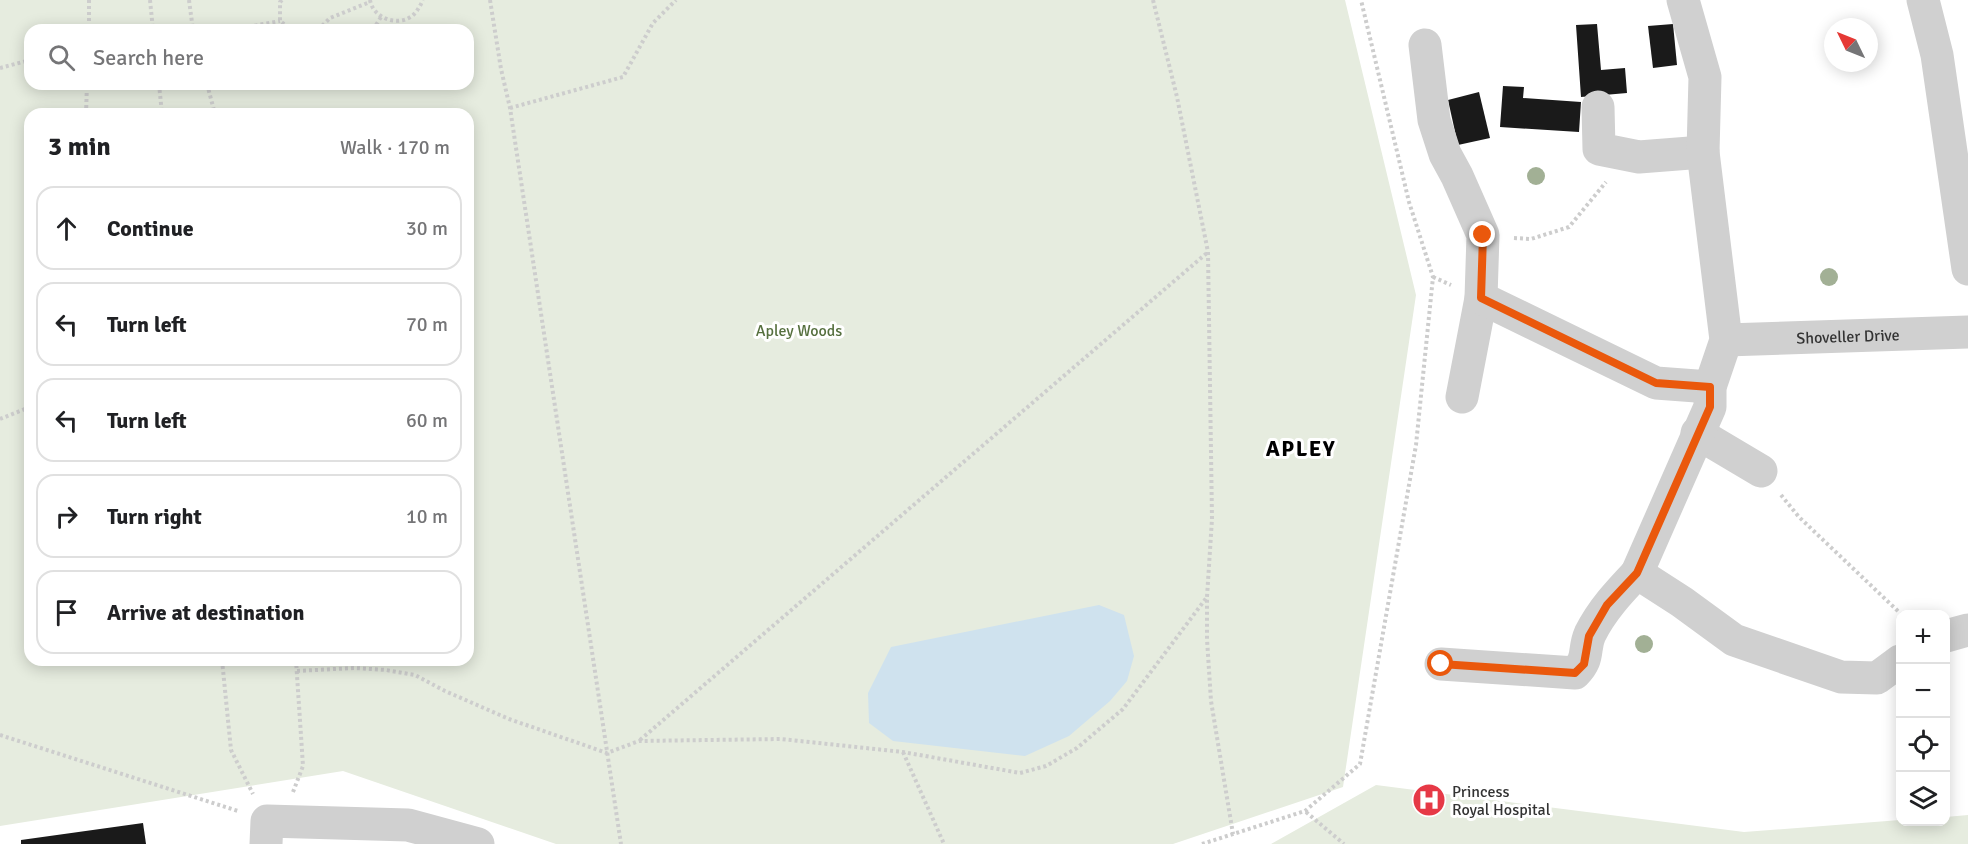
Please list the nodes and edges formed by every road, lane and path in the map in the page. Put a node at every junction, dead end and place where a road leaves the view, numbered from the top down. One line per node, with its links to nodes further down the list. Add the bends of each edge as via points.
1 (89, 0): 15 (path)
2 (150, 0): 16 (path)
3 (189, 0): 17 (path)
4 (282, 0): 14 (path)
5 (423, 0): 13 (path, via 419,9 404,20)
6 (490, 0): 32 (path)
7 (676, 0): 32 (path, via 653,23 623,77)
8 (1153, 0): 36 (path)
9 (1361, 0): 61 (path, via 1409,202 1432,277 1416,445 1360,764)
10 (1683, 0): 33 (street, via 1705,77)
11 (1923, 0): 37 (street, via 1937,55)
12 (370, 1): 13 (path); 20 (path)
13 (381, 17): 21 (path)
14 (280, 21): 18 (path); 19 (path)
15 (89, 24)
16 (152, 24)
17 (192, 24)
18 (264, 24)
19 (284, 24)
20 (324, 24)
21 (377, 24)
22 (1425, 45): 35 (street, via 1434,120 1445,154)
23 (24, 62): 24 (path)
24 (0, 68)
25 (87, 90): 29 (path)
26 (160, 90): 30 (path)
27 (209, 90): 31 (path)
28 (1598, 106): 34 (street, via 1599,149)
29 (86, 108)
30 (161, 108)
31 (213, 108)
32 (510, 108): 60 (path)
33 (1703, 152): 34 (street); 40 (street)
34 (1640, 157): 35 (path, via 1611,176 1569,227 1531,239)
35 (1483, 235): 38 (street)
36 (1208, 252): 48 (path, via 1212,519); 58 (path)
37 (1968, 269)
38 (1481, 298): 41 (street, via 1656,383); 42 (street)
39 (1968, 332): 40 (street, Shoveller Drive)
40 (1726, 340): 41 (street)
41 (1710, 387): 45 (street, via 1710,407)
42 (1462, 397)
43 (24, 409): 44 (path)
44 (0, 418)
45 (1697, 433): 46 (street); 47 (street)
46 (1761, 471): 49 (path, via 1799,517)
47 (1637, 573): 52 (street, via 1607,605 1589,636 1584,664 1575,673); 53 (street, via 1734,640 1841,677 1877,678)
48 (1207, 597): 59 (path, via 1123,709 1077,748 1046,766 1020,773); 63 (path, via 1210,701)
49 (1896, 610)
50 (1968, 630): 51 (street)
51 (1950, 635)
52 (1441, 664)
53 (1897, 664)
54 (223, 666): 62 (path, via 231,750)
55 (297, 666): 56 (path)
56 (297, 671): 60 (path, via 354,668 415,675 444,692 509,719); 62 (path, via 303,766 285,812)
57 (0, 735): 62 (path)
58 (639, 741): 59 (path, via 781,739); 60 (path)
59 (903, 752): 66 (path)
60 (607, 753): 65 (path)
61 (1305, 811): 63 (path); 68 (path)
62 (272, 829): 64 (street, via 408,825)
63 (1233, 834): 67 (path)
64 (478, 844)
65 (621, 844)
66 (944, 844)
67 (1202, 844)
68 (1344, 844)

